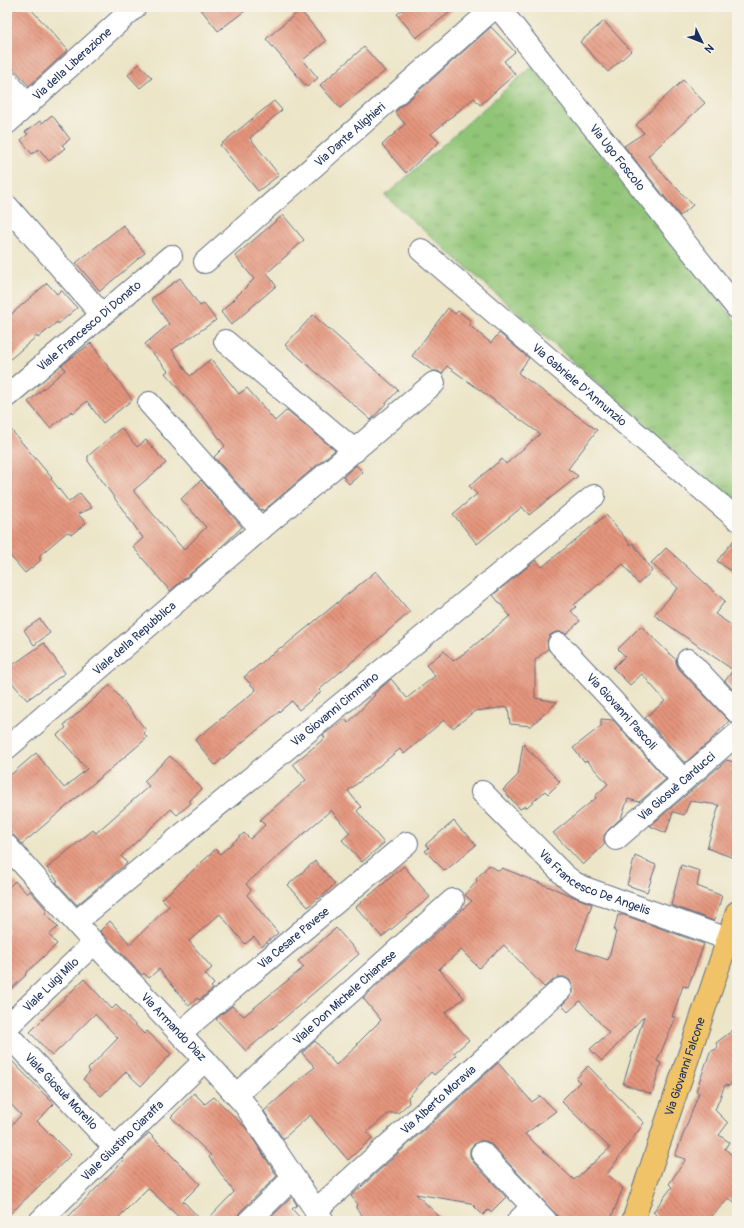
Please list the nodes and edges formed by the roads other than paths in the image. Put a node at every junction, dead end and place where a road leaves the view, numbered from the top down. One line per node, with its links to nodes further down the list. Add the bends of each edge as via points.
1 (135, 7): 4 (street, Via della Liberazione)
2 (496, 7): 9 (street, Via Dante Alighieri); 10 (street, Via Ugo Foscolo)
3 (7, 82): 4 (street, Via della Liberazione)
4 (28, 105): 5 (street, Via della Liberazione)
5 (7, 123)
6 (7, 206): 11 (street)
7 (421, 250): 18 (street, Via Gabriele D'Annunzio)
8 (172, 256): 11 (street, Viale Francesco Di Donato)
9 (205, 262)
10 (737, 308)
11 (102, 316): 14 (street, Viale Francesco Di Donato)
12 (225, 341): 16 (street)
13 (434, 383): 16 (street, Viale della Repubblica)
14 (7, 396)
15 (149, 403): 19 (street)
16 (355, 451): 19 (street, Viale della Repubblica)
17 (594, 496): 32 (street, Via Giovanni Cimmino)
18 (737, 519)
19 (261, 529): 24 (street, Viale della Repubblica)
20 (559, 644): 25 (street, Via Giovanni Pascoli)
21 (688, 660): 22 (street)
22 (737, 712)
23 (737, 734): 25 (street, Via Giosuè Carducci)
24 (8, 744)
25 (683, 780): 27 (street, Via Giosuè Carducci)
26 (482, 792): 33 (street, Via Francesco De Angelis, via 573,882)
27 (616, 839)
28 (407, 844): 37 (street, Via Cesare Pavese)
29 (7, 846): 32 (street, Via Armando Diaz)
30 (453, 900): 40 (street, Viale Don Michele Chianese)
31 (737, 915): 33 (main road, Via Giovanni Falcone)
32 (76, 922): 34 (street, Via Armando Diaz)
33 (728, 939): 48 (main road, Via Giovanni Falcone)
34 (94, 942): 36 (street, Viale Luigi Milo); 37 (street, Via Armando Diaz)
35 (561, 989): 44 (street, Via Alberto Moravia)
36 (7, 1027)
37 (180, 1033): 39 (street, Via Armando Diaz)
38 (7, 1034): 41 (street, Viale Giosuè Morello)
39 (205, 1060): 40 (street, Via Armando Diaz); 41 (street, Viale Giustino Ciaraffa)
40 (236, 1095): 43 (street, Via Armando Diaz)
41 (115, 1148): 46 (street, Viale Giustino Ciaraffa)
42 (482, 1153): 45 (street)
43 (293, 1178): 44 (street, Via Armando Diaz); 47 (street)
44 (319, 1216)
45 (532, 1216)
46 (40, 1221)
47 (249, 1221)
48 (633, 1221)

